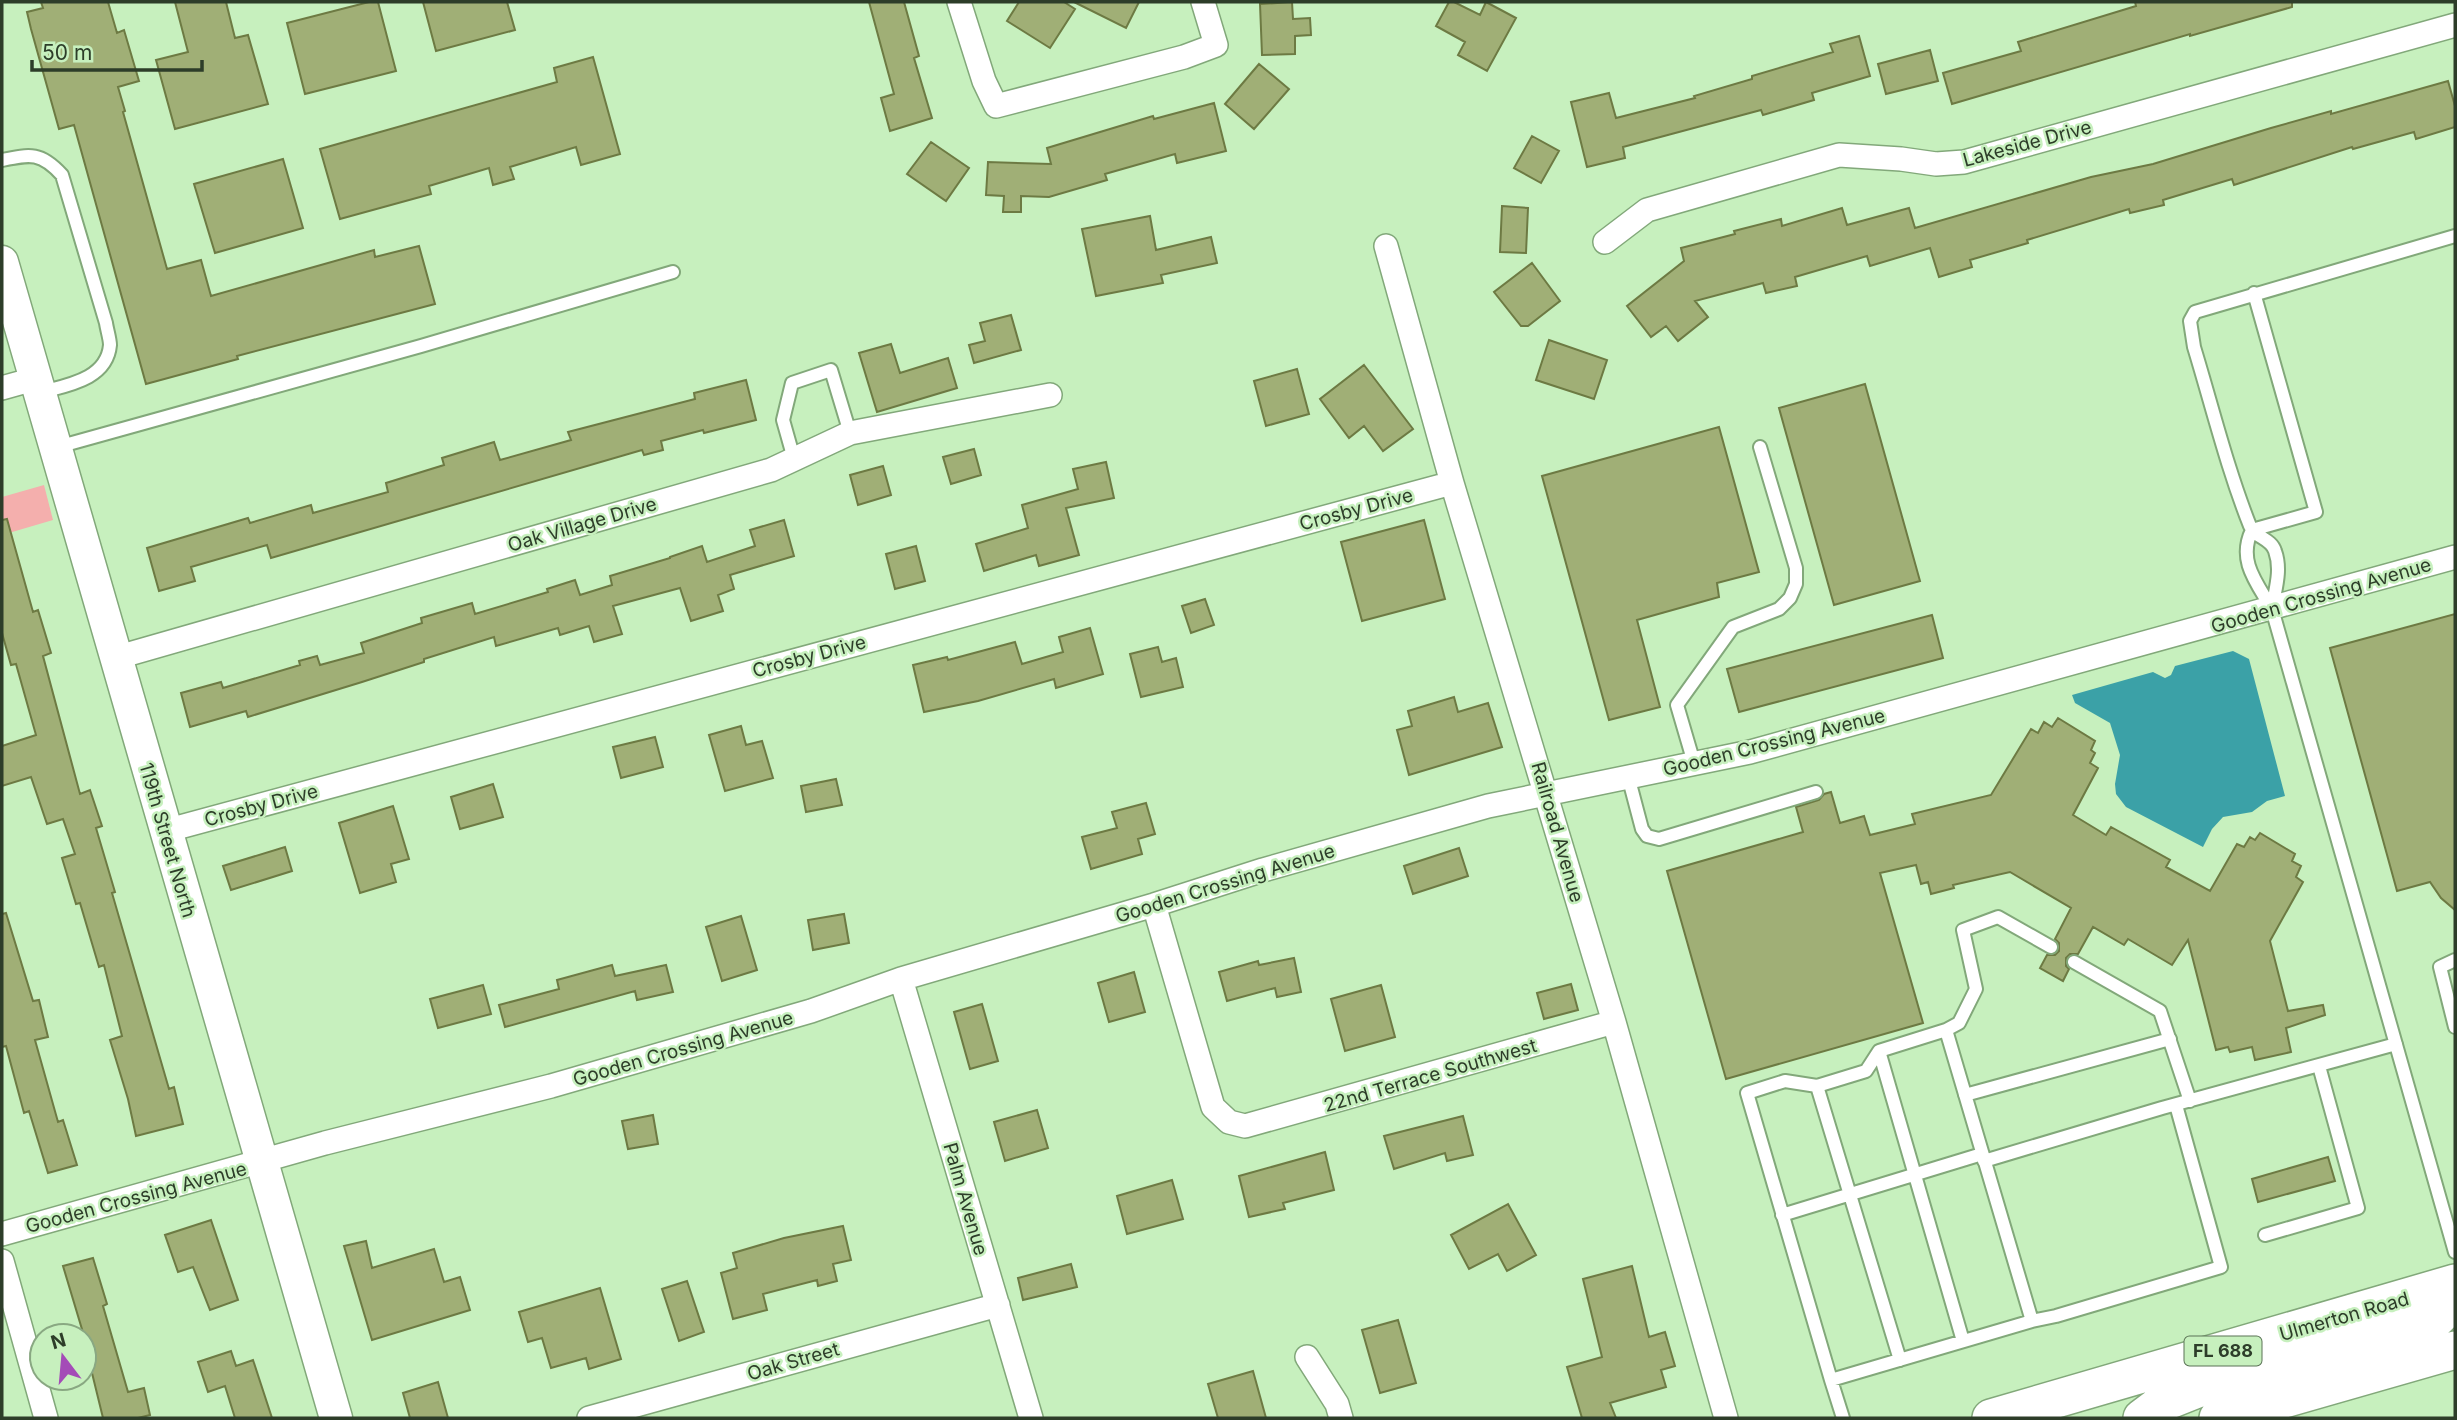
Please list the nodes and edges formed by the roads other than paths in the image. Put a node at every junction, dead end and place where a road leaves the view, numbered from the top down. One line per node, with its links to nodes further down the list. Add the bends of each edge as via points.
1 (959, 2): 2 (street, via 996,106 1216,45)
2 (1203, 2)
3 (2455, 25): 6 (street, Lakeside Drive, via 1964,162 1936,164 1839,155 1647,210)
4 (2, 160): 11 (lane, via 29,154 48,159 62,175 110,346 102,367 84,380)
5 (2455, 236): 10 (lane)
6 (1605, 242)
7 (1386, 246): 18 (street, Railroad Avenue)
8 (2, 261): 11 (street, 119th Street North)
9 (673, 272): 16 (lane)
10 (2254, 293): 19 (lane, via 2195,312 2190,321 2194,347); 19 (lane, via 2316,512)
11 (36, 386): 12 (street); 16 (street, 119th Street North)
12 (2, 388)
13 (1050, 394): 14 (street, Oak Village Drive)
14 (850, 433): 17 (street, Oak Village Drive); 17 (lane, via 831,370 792,383 783,420)
15 (1760, 447): 23 (lane, via 1796,568 1796,584 1779,609 1733,627 1677,705)
16 (54, 448): 22 (street, 119th Street North)
17 (794, 459): 22 (street, Oak Village Drive, via 771,470)
18 (1452, 483): 26 (street, Railroad Avenue); 27 (street, Crosby Drive)
19 (2252, 530): 21 (lane, via 2245,544 2246,563); 21 (lane, via 2272,543 2276,552 2279,568)
20 (2455, 557): 21 (street, Gooden Crossing Avenue)
21 (2272, 610): 23 (street, Gooden Crossing Avenue, via 1750,752); 37 (lane)
22 (115, 658): 27 (street, 119th Street North)
23 (1694, 763): 24 (street, Gooden Crossing Avenue)
24 (1628, 776): 25 (lane, via 1642,829 1659,839); 26 (street, Gooden Crossing Avenue)
25 (1816, 792)
26 (1547, 793): 28 (street, Gooden Crossing Avenue, via 1329,851); 33 (street, Railroad Avenue)
27 (165, 831): 45 (street, 119th Street North)
28 (1154, 905): 32 (street, Gooden Crossing Avenue); 33 (street, 22nd Terrace Southwest, via 1213,1107 1229,1122 1245,1126)
29 (2051, 947): 35 (lane, via 1998,917 1963,930 1976,989 1959,1023)
30 (2455, 960): 34 (lane, via 2440,967)
31 (2074, 962): 36 (lane, via 2160,1011)
32 (901, 979): 45 (street, Gooden Crossing Avenue, via 811,1011 564,1082); 55 (street, Palm Avenue)
33 (1614, 1022): 68 (street, Railroad Avenue)
34 (2455, 1027)
35 (1946, 1030): 38 (lane); 41 (lane)
36 (2170, 1039): 41 (lane); 42 (lane)
37 (2396, 1044): 39 (lane); 51 (lane)
38 (1879, 1051): 40 (lane, via 1866,1071); 46 (lane)
39 (2319, 1066): 42 (lane); 50 (lane, via 2358,1208)
40 (1816, 1086): 47 (lane); 48 (lane, via 1785,1081 1746,1093)
41 (1965, 1095): 44 (lane)
42 (2190, 1101): 43 (lane)
43 (2176, 1105): 44 (lane); 56 (lane, via 2221,1267)
44 (1983, 1157): 46 (lane); 56 (lane)
45 (260, 1162): 49 (street, Gooden Crossing Avenue); 64 (street, 119th Street North)
46 (1916, 1175): 47 (lane); 57 (lane)
47 (1850, 1195): 48 (lane); 60 (lane)
48 (1782, 1215): 62 (lane)
49 (2, 1234)
50 (2264, 1235)
51 (2455, 1252)
52 (2, 1261): 63 (street)
53 (2455, 1283): 61 (main road, Ulmerton Road / FL 688)
54 (2455, 1295): 72 (main road, via 2436,1320 2207,1385)
55 (998, 1305): 65 (street, Oak Street); 66 (street, Palm Avenue)
56 (2032, 1321): 57 (lane)
57 (1963, 1341): 60 (lane)
58 (2455, 1350): 73 (main road)
59 (1307, 1357): 67 (street)
60 (1900, 1360): 62 (lane)
61 (2132, 1378): 70 (main road, Ulmerton Road / FL 688); 71 (main road)
62 (1831, 1380): 69 (lane)
63 (46, 1418)
64 (336, 1418)
65 (589, 1418)
66 (1031, 1418)
67 (1341, 1418)
68 (1726, 1418)
69 (1843, 1418)
70 (1991, 1418)
71 (2076, 1418)
72 (2142, 1418)
73 (2218, 1418)

